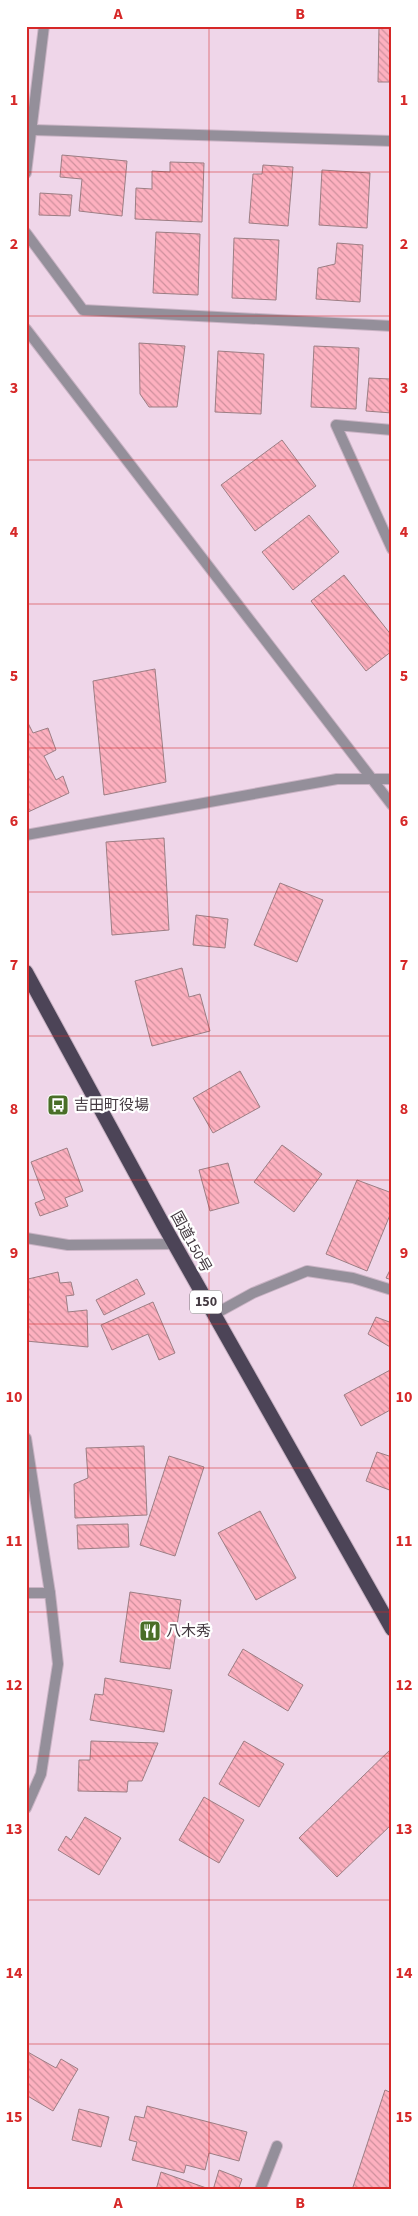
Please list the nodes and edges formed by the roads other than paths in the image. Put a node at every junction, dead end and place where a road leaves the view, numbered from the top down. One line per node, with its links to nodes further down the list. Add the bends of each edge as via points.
1 (44, 26): 2 (street)
2 (33, 130): 3 (street); 4 (street)
3 (392, 142)
4 (26, 173)
5 (26, 233): 6 (street, via 83,310)
6 (392, 326)
7 (26, 329): 11 (street)
8 (392, 430): 9 (street, via 336,425)
9 (392, 549)
10 (392, 779): 11 (street)
11 (374, 780): 12 (street); 13 (street, via 337,779)
12 (392, 804)
13 (26, 835)
14 (26, 972): 16 (highway, 国道150号 / 150)
15 (26, 1238): 16 (street, via 68,1245)
16 (174, 1244): 18 (highway, 国道150号 / 150)
17 (392, 1290): 18 (street, via 353,1278 307,1271 253,1292)
18 (213, 1315): 22 (highway, 国道150号 / 150)
19 (26, 1438): 21 (street)
20 (26, 1593): 21 (street)
21 (50, 1593): 23 (street, via 58,1664 41,1774)
22 (392, 1629)
23 (26, 1808)
24 (277, 2146): 25 (street)
25 (260, 2190)

